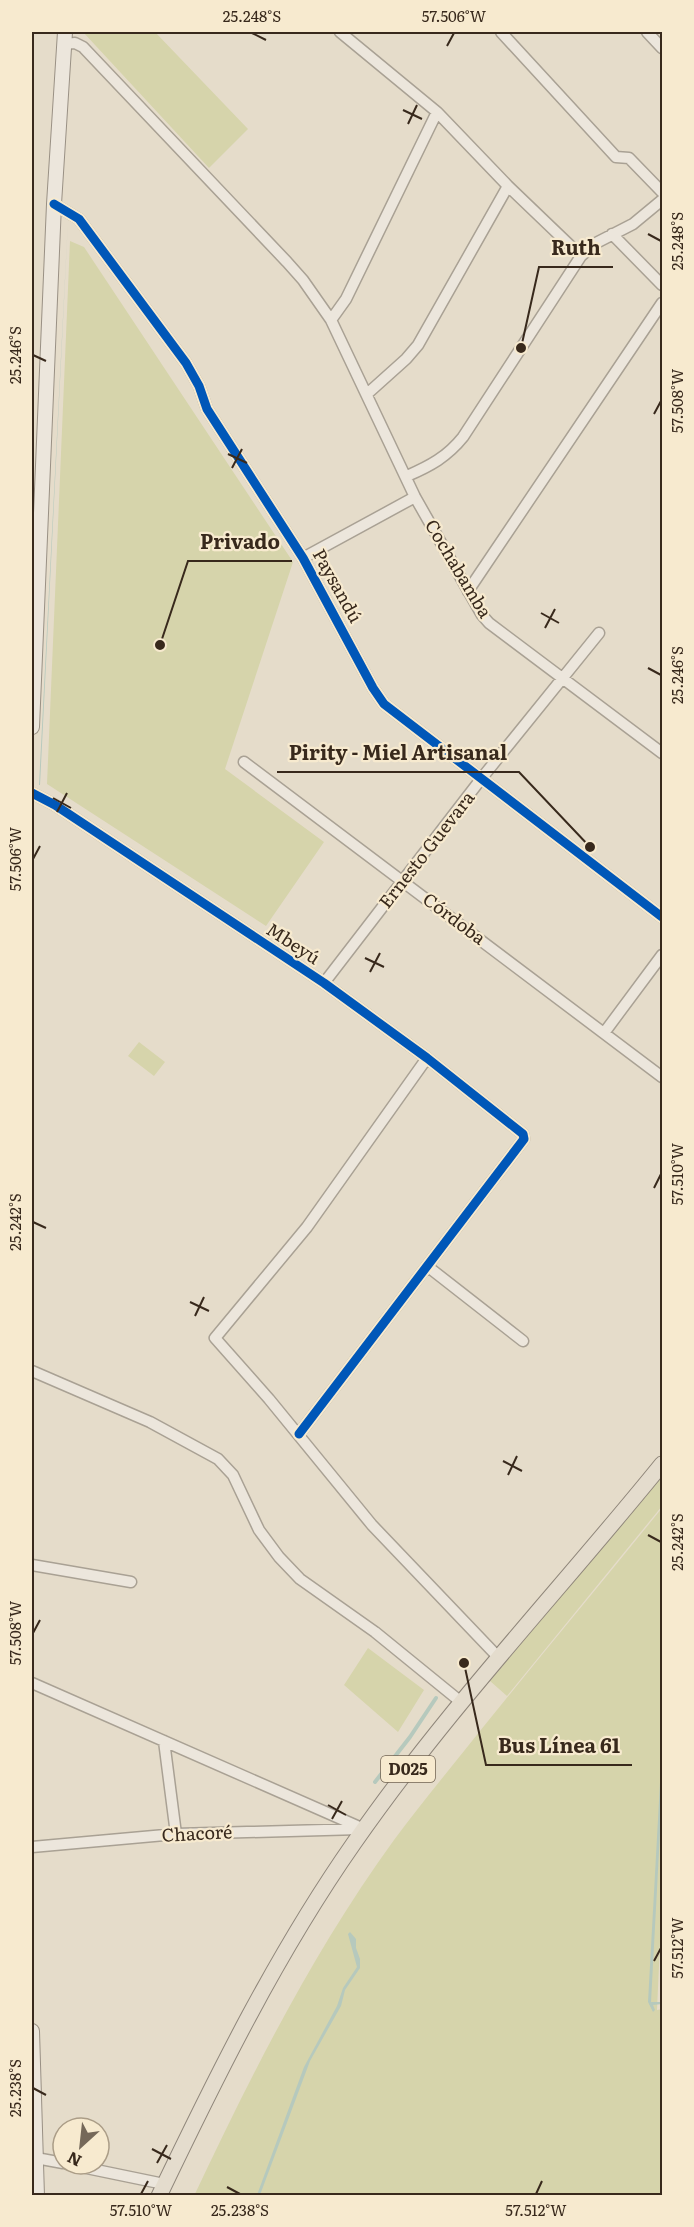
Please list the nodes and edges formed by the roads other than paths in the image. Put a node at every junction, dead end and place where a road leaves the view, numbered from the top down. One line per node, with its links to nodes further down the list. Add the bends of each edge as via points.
1 (340, 32): 6 (street)
2 (501, 32): 8 (street, via 616,157 629,158)
3 (647, 32): 5 (street)
4 (65, 38): 10 (main road); 15 (street, Cochabamba, via 83,47 298,274)
5 (663, 48)
6 (437, 112): 7 (street); 15 (street, via 346,299)
7 (508, 186): 12 (street); 16 (street, via 418,345)
8 (663, 192)
9 (663, 200): 11 (street, via 633,224)
10 (54, 204): 19 (street, Paysandú, via 79,219 182,357 207,409); 23 (main road)
11 (612, 234): 12 (street); 13 (street)
12 (581, 256): 17 (street, via 464,437 435,464)
13 (663, 285)
14 (663, 303): 20 (street)
15 (331, 320): 16 (street, Cochabamba)
16 (367, 394): 17 (street, Cochabamba)
17 (407, 477): 18 (street, Cochabamba)
18 (415, 497): 19 (street); 20 (street, Cochabamba)
19 (303, 558): 26 (street, Paysandú, via 384,704)
20 (468, 591): 22 (street, Cochabamba, via 489,623)
21 (599, 633): 22 (street, Ernesto Guevara)
22 (562, 678): 24 (street, Cochabamba); 26 (street, Ernesto Guevara)
23 (32, 727)
24 (663, 753)
25 (244, 762): 28 (street, Córdoba)
26 (481, 779): 28 (street, Ernesto Guevara); 29 (street, Paysandú)
27 (32, 793): 31 (street, Mbeyú)
28 (403, 881): 31 (street, Ernesto Guevara); 32 (street, Córdoba)
29 (663, 917)
30 (663, 955): 32 (street)
31 (324, 983): 33 (street, Mbeyú)
32 (604, 1033): 34 (street, Córdoba)
33 (427, 1058): 35 (street, Mbeyú, via 521,1132 524,1139); 38 (street, via 307,1227 215,1336)
34 (663, 1077)
35 (427, 1266): 36 (street); 38 (street)
36 (523, 1341)
37 (32, 1371): 44 (street, via 150,1422 218,1460 233,1475 259,1530 300,1579 375,1632)
38 (299, 1434): 42 (street, via 372,1525)
39 (663, 1464): 42 (main road, D025)
40 (32, 1565): 41 (street)
41 (131, 1582)
42 (499, 1658): 44 (main road, D025)
43 (32, 1683): 45 (street)
44 (461, 1702): 46 (main road, D025)
45 (164, 1741): 46 (street); 47 (street)
46 (364, 1829): 47 (street, Chacoré); 54 (main road, D025, via 309,1912 263,1992)
47 (176, 1834): 48 (street, Chacoré)
48 (32, 1847)
49 (32, 2031): 50 (main road)
50 (33, 2066): 51 (main road)
51 (36, 2158): 52 (street); 55 (main road)
52 (51, 2161)
53 (110, 2176): 54 (street)
54 (162, 2190)
55 (37, 2196)

